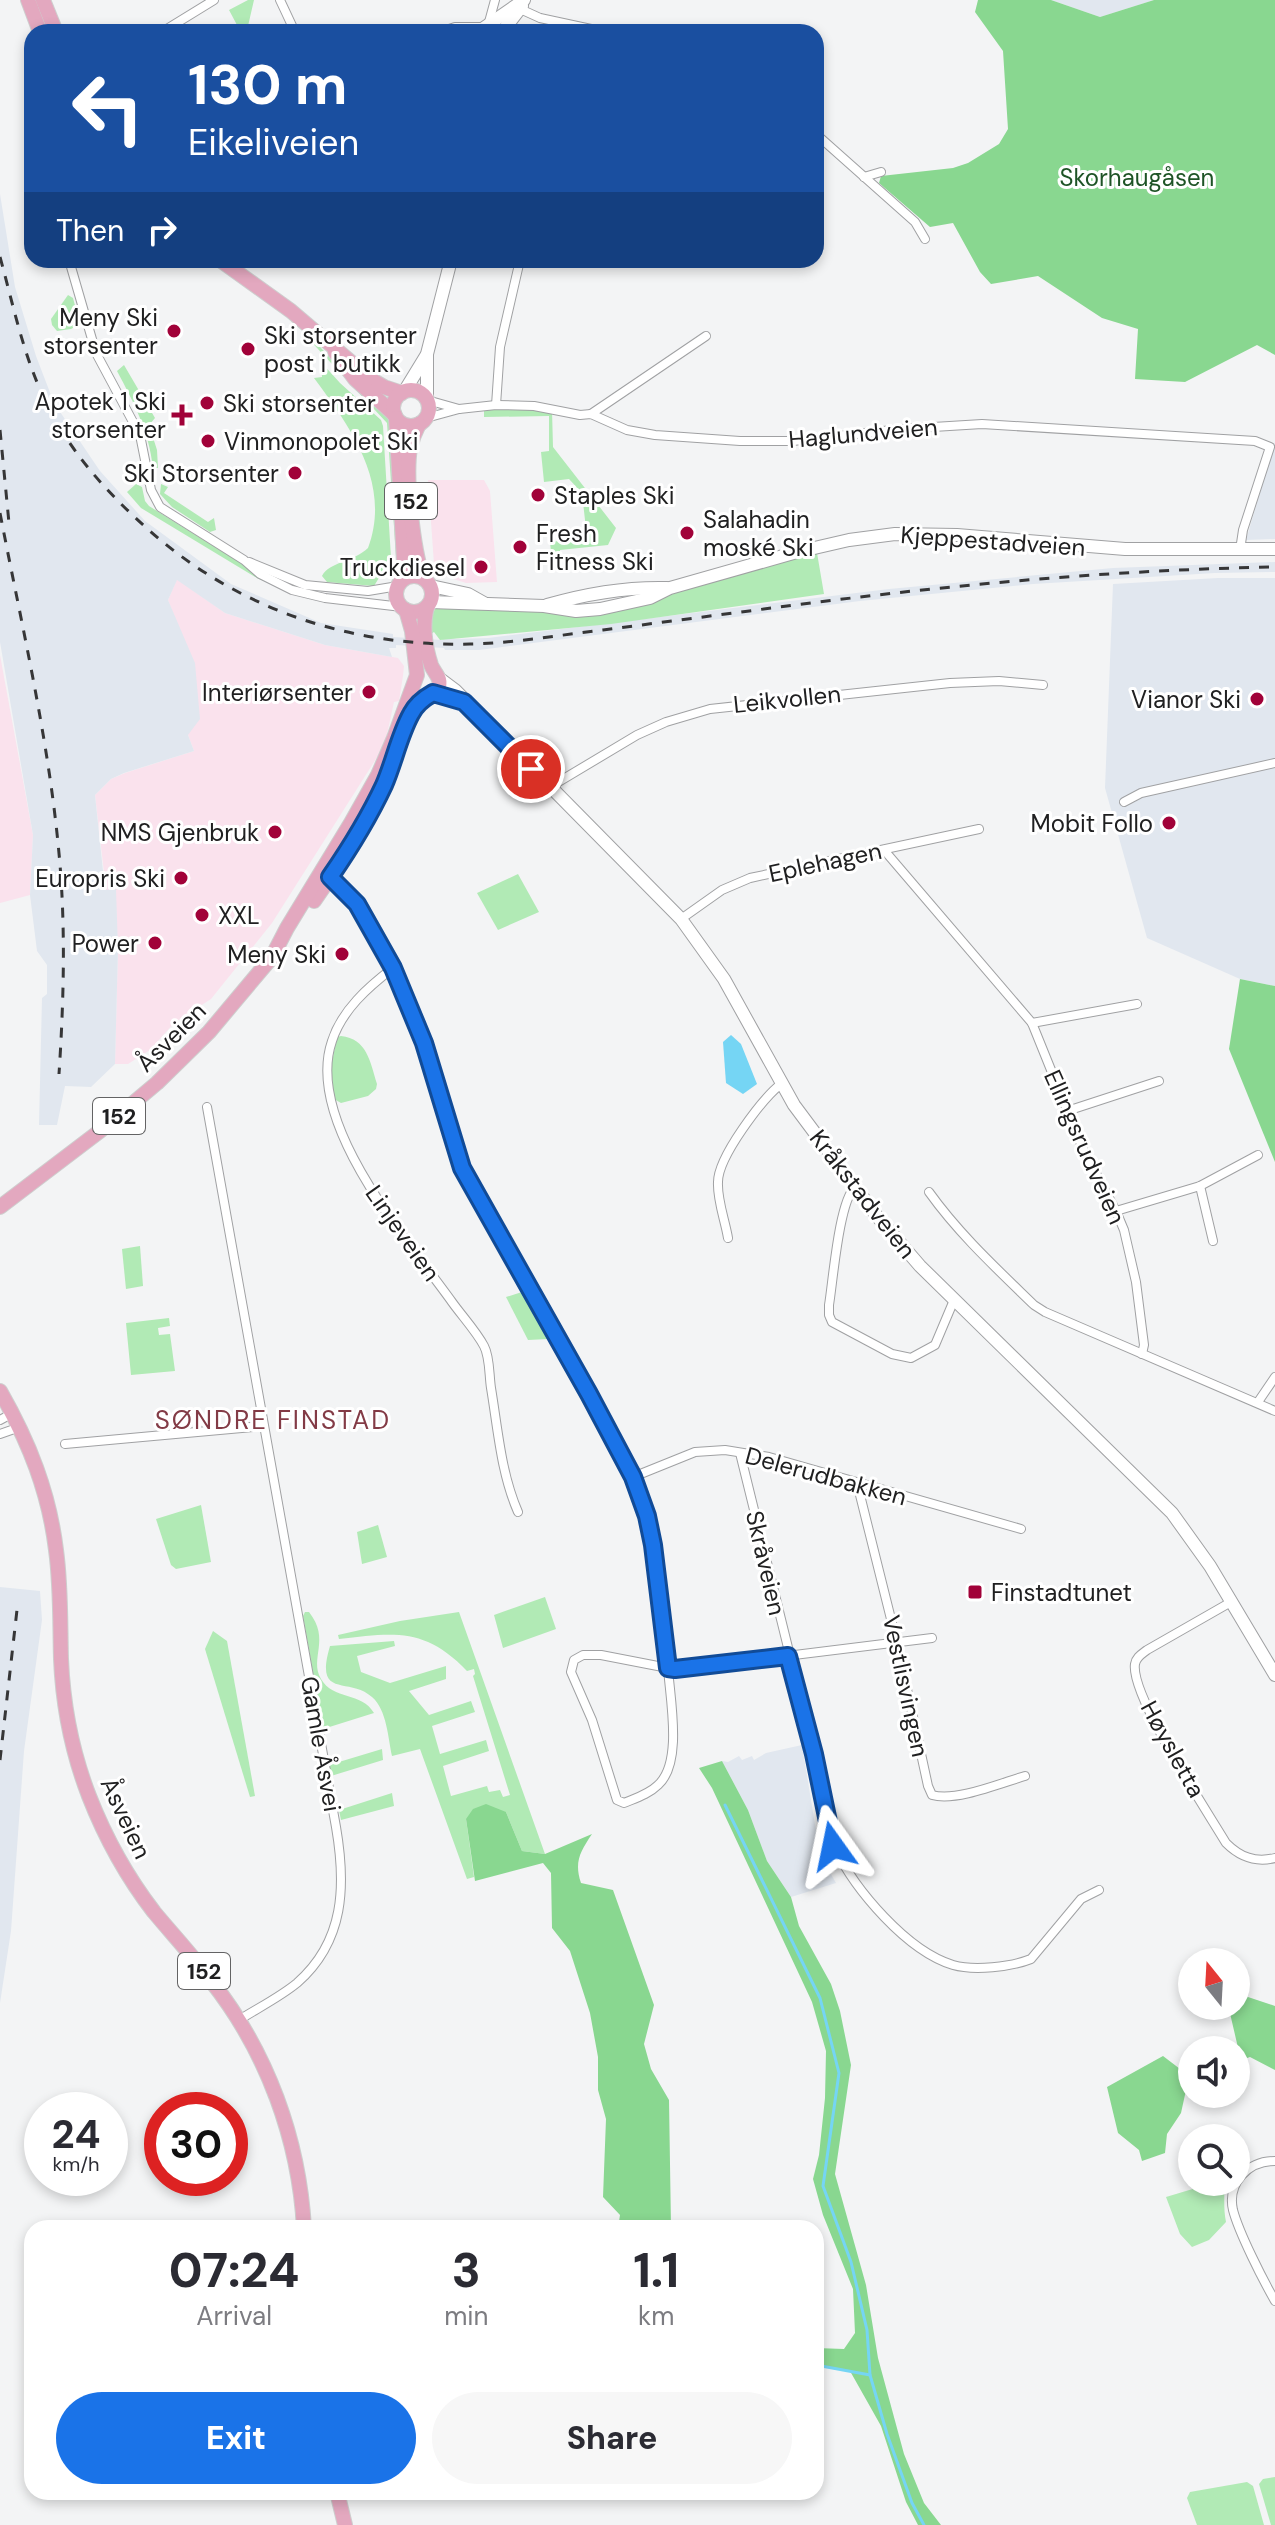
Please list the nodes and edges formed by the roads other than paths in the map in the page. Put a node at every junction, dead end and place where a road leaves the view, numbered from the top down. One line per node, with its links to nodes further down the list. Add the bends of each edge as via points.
1 (28, 0): 7 (main road)
2 (43, 0): 8 (main road)
3 (214, 0): 9 (street)
4 (280, 0): 10 (street)
5 (495, 0): 11 (street)
6 (521, 4): 12 (main road); 13 (street)
7 (37, 24)
8 (53, 24)
9 (175, 24)
10 (291, 24)
11 (491, 24)
12 (496, 24)
13 (566, 24)
14 (824, 141): 16 (street)
15 (881, 172): 16 (street)
16 (864, 177): 17 (street, via 915,222)
17 (925, 239)
18 (71, 268): 34 (street, via 96,353 140,435 154,499)
19 (231, 268): 23 (main road)
20 (449, 268): 24 (main road)
21 (518, 268): 27 (street, via 500,347)
22 (706, 336): 29 (street)
23 (332, 348): 25 (main road, via 378,384); 30 (main road, via 355,379)
24 (427, 354): 25 (main road); 26 (main road)
25 (403, 393): 26 (main road, via 417,391); 30 (main road, via 394,405)
26 (427, 400): 28 (street, Haglundveien); 31 (main road, via 429,409)
27 (496, 405): 28 (street, Haglundveien); 29 (street, Haglundveien)
28 (459, 409): 31 (street, Haglundveien)
29 (591, 414): 33 (street, Haglundveien, via 627,430 740,441 982,424 1255,441 1270,447)
30 (396, 416): 31 (main road, via 409,426); 36 (main road, 152, via 404,561)
31 (422, 421): 35 (main road, 152, via 409,457 414,546)
32 (1275, 549): 33 (main road, Kjeppestadveien)
33 (1240, 550): 37 (main road, Kjeppestadveien, via 895,534 816,547 670,588 575,597 544,606)
34 (244, 560): 36 (street, via 305,585 368,591); 39 (street, via 292,590)
35 (427, 582): 36 (main road, via 412,576); 37 (main road, Kjeppestadveien); 38 (main road, 152)
36 (400, 583): 39 (main road, 152, via 396,595)
37 (484, 603): 38 (main road, Kjeppestadveien)
38 (429, 604): 39 (main road, via 417,612); 40 (main road, 152, via 424,629)
39 (404, 608): 41 (main road, 152, via 412,631)
40 (436, 675): 41 (main road, via 423,671); 43 (main road, 152, via 439,688); 44 (main road, Kråkstadveien)
41 (416, 679): 43 (main road, via 421,693); 50 (main road, Åsveien / 152, via 378,775)
42 (1043, 685): 46 (street, Leikvollen, via 950,683 710,709 637,735)
43 (431, 694): 44 (main road, Kråkstadveien); 50 (main road, Åsveien / 152, via 410,715 384,784 353,843)
44 (464, 702): 46 (main road, Kråkstadveien)
45 (1275, 763): 47 (street, via 1141,793)
46 (550, 787): 51 (main road, Kråkstadveien)
47 (1124, 802)
48 (979, 829): 49 (street, Eplehagen)
49 (884, 850): 51 (street, Eplehagen, via 750,878 714,894); 54 (street, Ellingsrudveien)
50 (326, 875): 52 (street, via 357,904); 63 (main road, Åsveien / 152, via 293,932 241,997 157,1083)
51 (681, 919): 56 (main road, Kråkstadveien, via 724,979)
52 (393, 968): 78 (street, via 424,1043 462,1168); 80 (street, Linjeveien, via 358,999 330,1044 332,1110 362,1175 485,1348 508,1488)
53 (1137, 1004): 54 (street)
54 (1032, 1023): 58 (street, Ellingsrudveien)
55 (1159, 1081): 58 (street)
56 (781, 1084): 61 (main road, Kråkstadveien); 65 (street, via 756,1112 720,1170 718,1189)
57 (207, 1107): 74 (street, Gamle Åsvei)
58 (1067, 1111): 64 (street, Ellingsrudveien)
59 (1258, 1155): 60 (street)
60 (1200, 1186): 64 (street); 66 (street)
61 (855, 1187): 67 (main road, Kråkstadveien); 67 (street, via 843,1214 828,1311 832,1322 892,1354 911,1358 935,1345)
62 (929, 1192): 68 (street, via 961,1233 1034,1305)
63 (0, 1207)
64 (1116, 1211): 68 (street, Ellingsrudveien, via 1136,1282)
65 (728, 1238)
66 (1213, 1241)
67 (954, 1300): 82 (main road, Kråkstadveien, via 1167,1507)
68 (1142, 1354): 71 (street)
69 (1275, 1377): 71 (street)
70 (0, 1391): 73 (main road, Åsveien / 152)
71 (1258, 1402): 72 (street)
72 (1275, 1411)
73 (11, 1420): 75 (street); 91 (main road, Åsveien / 152, via 39,1473 51,1518 65,1701 86,1787 135,1886)
74 (263, 1426): 76 (street); 91 (street, Gamle Åsvei, via 339,1840 343,1887 333,1932 321,1956 295,1985)
75 (0, 1434)
76 (65, 1444)
77 (740, 1453): 78 (street, Delerudbakken, via 695,1452); 79 (street, Delerudbakken); 85 (street, Skråveien)
78 (633, 1477): 86 (street, via 653,1545)
79 (857, 1483): 81 (street, Delerudbakken); 84 (street, Vestlisvingen)
80 (518, 1512)
81 (1021, 1529)
82 (1231, 1602): 87 (main road, Kråkstadveien); 89 (street, Høysletta, via 1143,1653 1136,1661 1137,1674 1149,1709 1226,1843 1248,1859)
83 (932, 1638): 84 (street)
84 (897, 1643): 85 (street); 88 (street, Vestlisvingen, via 932,1795 968,1792)
85 (788, 1656): 86 (street); 90 (street, Skråveien, via 833,1846 869,1899 911,1940 956,1966 1021,1963 1031,1959 1081,1899)
86 (668, 1668): 86 (street, via 590,1654 577,1657 572,1665 612,1788 624,1803 660,1784 669,1769 673,1755)
87 (1275, 1675)
88 (1025, 1776)
89 (1275, 1858)
90 (1099, 1890)
91 (239, 2020): 93 (main road, Åsveien / 152, via 279,2103 295,2159)
92 (1275, 2161): 94 (street, via 1249,2168 1237,2181 1232,2199)
93 (303, 2220)
94 (1275, 2301)
95 (339, 2500): 96 (main road)
96 (345, 2525)

